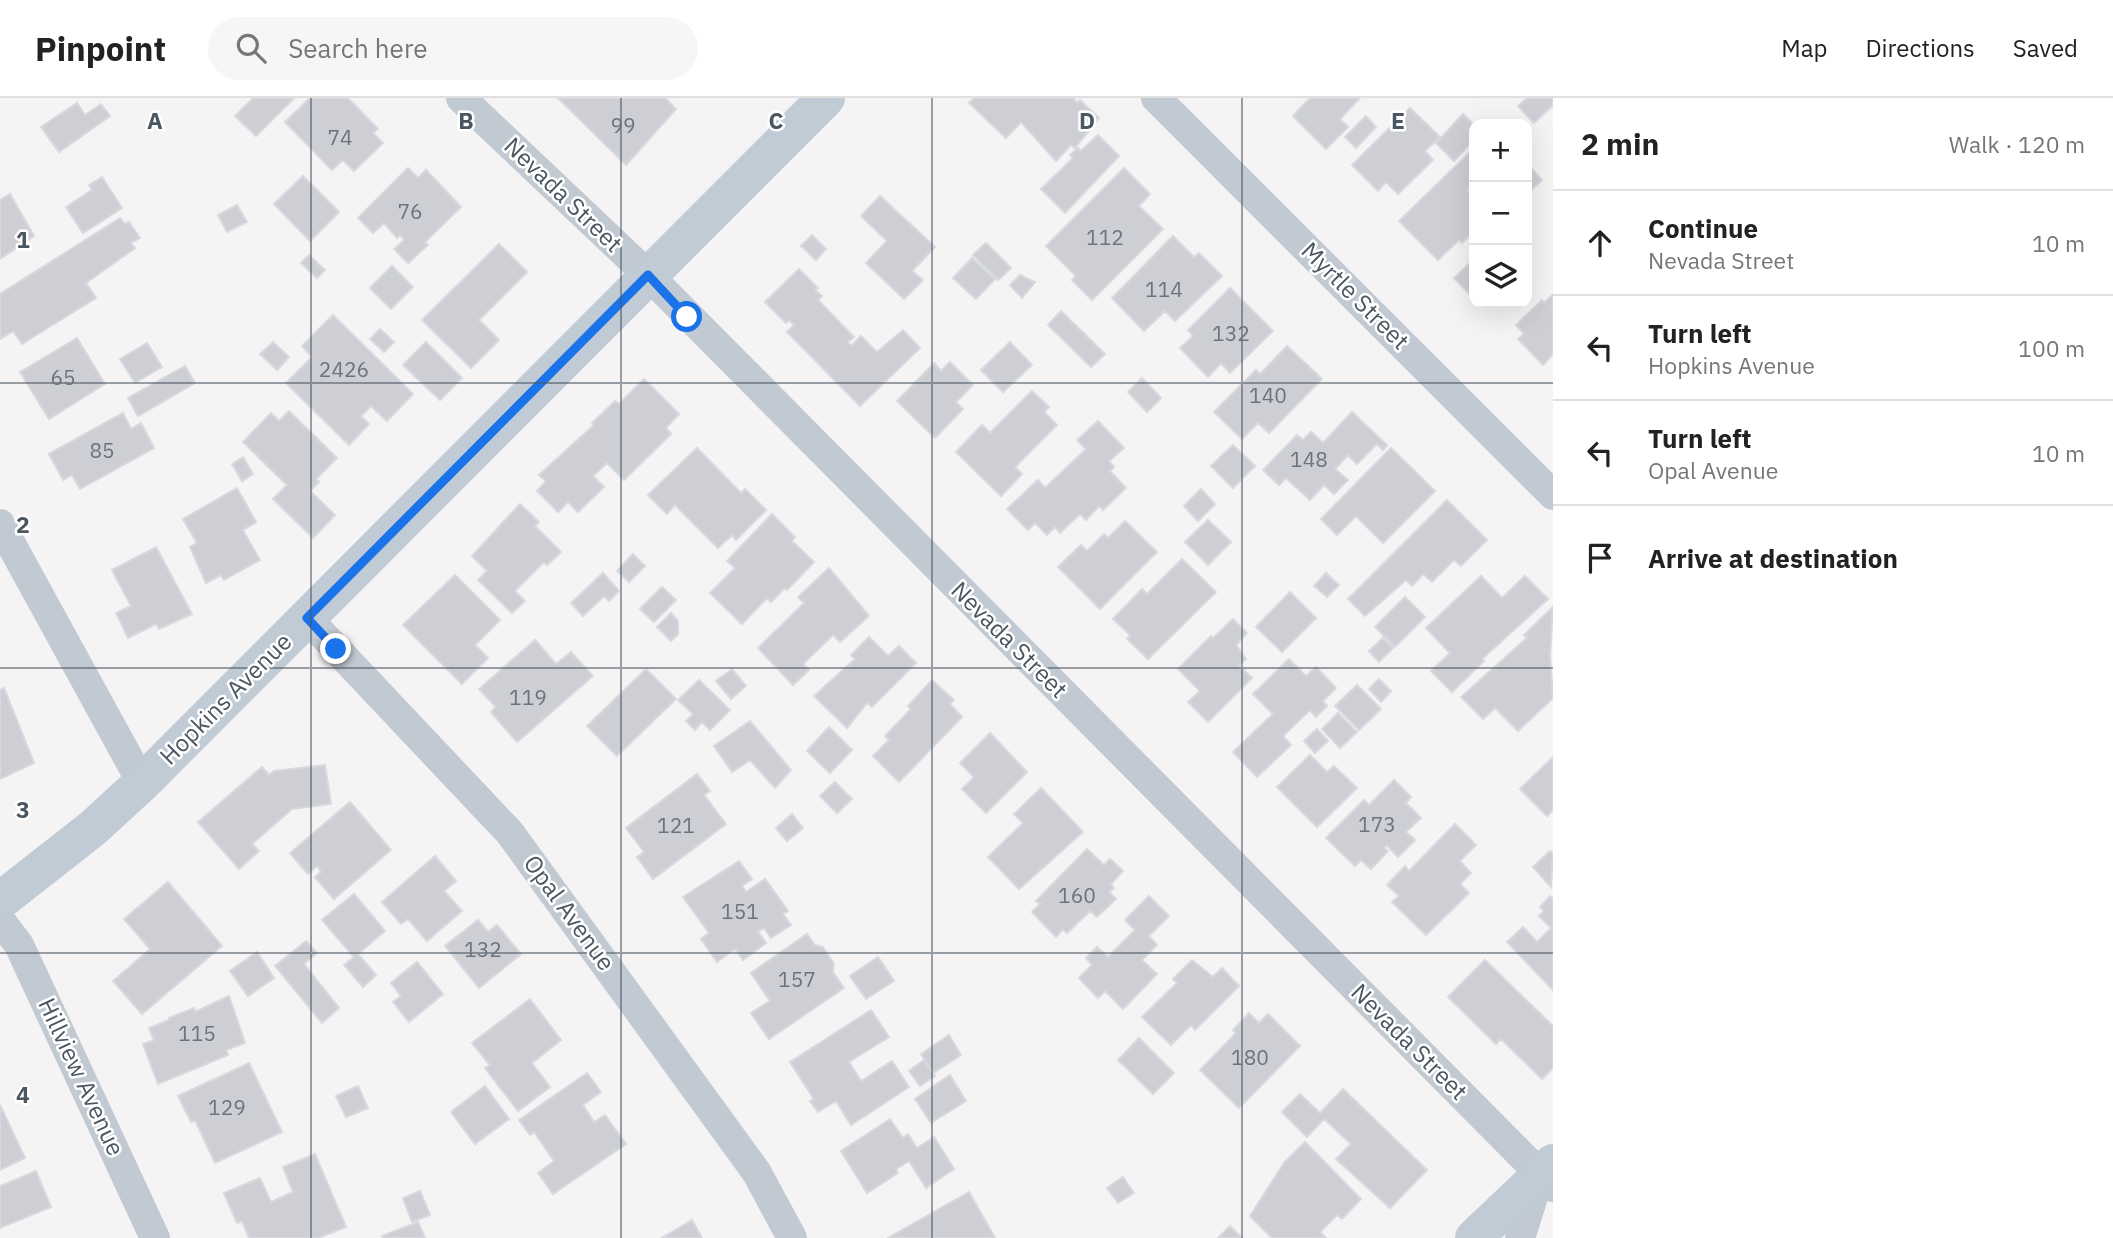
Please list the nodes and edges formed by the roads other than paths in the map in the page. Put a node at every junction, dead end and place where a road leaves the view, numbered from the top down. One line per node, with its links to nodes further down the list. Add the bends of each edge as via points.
1 (461, 98): 4 (street, Nevada Street)
2 (826, 98): 4 (street, Hopkins Avenue)
3 (1156, 98): 5 (street, Myrtle Street)
4 (648, 275): 7 (street, Hopkins Avenue); 11 (street, Nevada Street)
5 (1553, 495)
6 (0, 524): 8 (street)
7 (307, 618): 8 (street, Hopkins Avenue); 13 (street, Opal Avenue, via 510,833 757,1173)
8 (142, 783): 9 (street, Hopkins Avenue)
9 (0, 901)
10 (0, 920): 12 (street, Hillview Avenue, via 19,945)
11 (1549, 1175): 14 (street); 15 (street)
12 (155, 1238)
13 (792, 1238)
14 (1475, 1238)
15 (1520, 1238)

